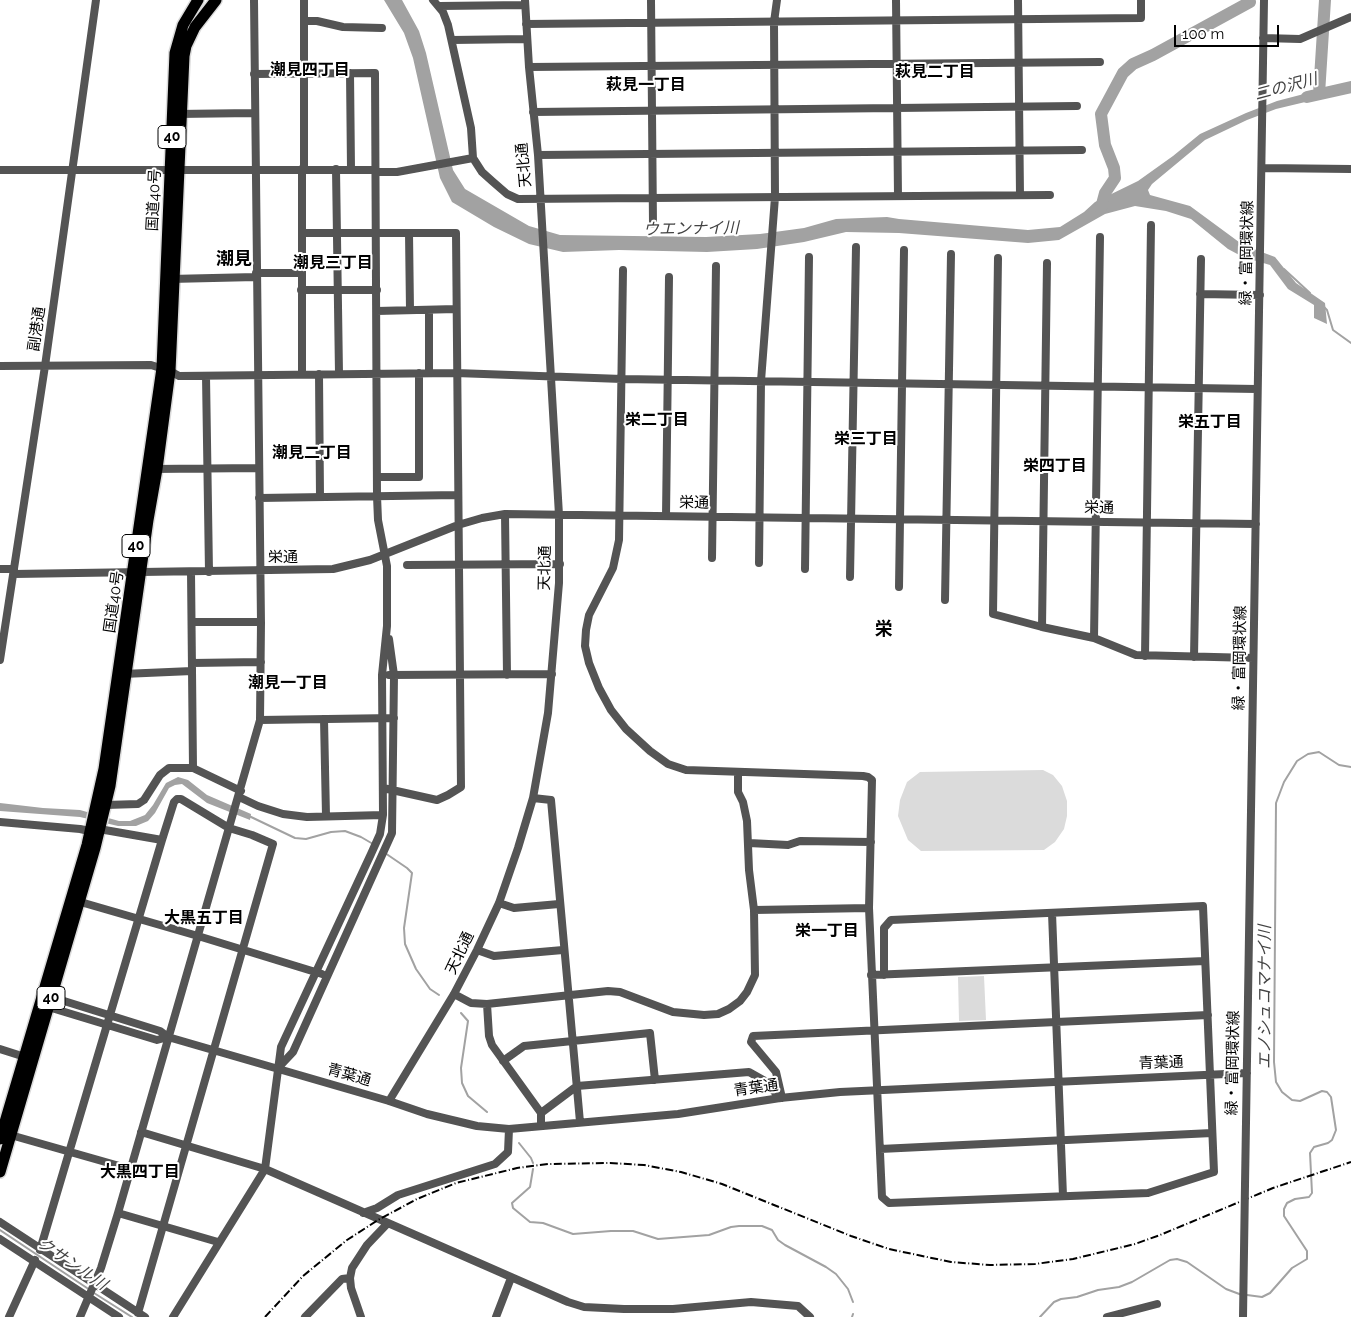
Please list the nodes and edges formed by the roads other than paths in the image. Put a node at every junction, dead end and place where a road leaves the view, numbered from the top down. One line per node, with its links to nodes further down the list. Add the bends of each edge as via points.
1 (96, 0): 58 (street, 副港通)
2 (198, 0): 42 (highway, 国道40号 / 40, via 183,25 174,53)
3 (254, 0): 34 (street)
4 (304, 0): 18 (street)
5 (433, 0): 14 (street)
6 (651, 0): 20 (street)
7 (777, 0): 19 (street)
8 (896, 0): 17 (street)
9 (1018, 0): 16 (street)
10 (1141, 0): 16 (street, via 1141,18)
11 (1264, 0): 23 (street, 緑・富岡環状線)
12 (214, 1): 42 (highway, 国道40号 / 40, via 186,46)
13 (525, 3): 14 (street); 21 (street, 天北通)
14 (440, 6): 25 (street)
15 (1351, 17): 23 (street, via 1300,39)
16 (1018, 19): 17 (street); 27 (street)
17 (896, 20): 19 (street); 28 (street)
18 (304, 21): 22 (street); 32 (street)
19 (774, 22): 20 (street); 29 (street)
20 (651, 23): 21 (street); 31 (street)
21 (526, 24): 24 (street, 天北通)
22 (382, 28)
23 (1263, 38): 50 (street, 緑・富岡環状線)
24 (527, 39): 25 (street); 30 (street, 天北通)
25 (452, 40): 49 (street, via 472,128)
26 (1100, 62): 27 (street)
27 (1019, 63): 28 (street); 36 (street)
28 (897, 64): 29 (street); 37 (street)
29 (774, 66): 31 (street); 38 (street)
30 (529, 67): 31 (street); 40 (street, 天北通)
31 (652, 67): 39 (street)
32 (304, 73): 33 (street); 34 (street); 51 (street)
33 (350, 73): 53 (street); 59 (street, via 376,73)
34 (254, 74): 41 (street)
35 (1076, 106): 36 (street)
36 (1019, 107): 37 (street); 43 (street)
37 (897, 108): 38 (street); 45 (street)
38 (774, 109): 39 (street); 46 (street)
39 (652, 111): 40 (street); 47 (street)
40 (533, 112): 48 (street, 天北通)
41 (254, 113): 42 (street); 57 (street)
42 (177, 114): 56 (highway, 国道40号 / 40)
43 (1020, 150): 44 (street); 45 (street); 60 (street)
44 (1082, 150)
45 (898, 152): 46 (street); 62 (street)
46 (775, 153): 47 (street); 63 (street)
47 (652, 155): 48 (street); 64 (street)
48 (538, 156): 65 (street, 天北通)
49 (473, 158): 59 (street, via 398,172); 65 (street, via 482,172 507,194 518,199)
50 (1262, 168): 54 (street); 90 (street, 緑・富岡環状線)
51 (303, 169): 52 (street); 57 (street); 69 (street)
52 (336, 169): 53 (street); 68 (street)
53 (352, 169): 59 (street)
54 (1351, 169)
55 (0, 170): 58 (street)
56 (175, 170): 57 (street); 58 (street); 85 (highway, 国道40号 / 40)
57 (255, 170): 83 (street)
58 (73, 171): 96 (street, 副港通)
59 (376, 171): 70 (street)
60 (1020, 194): 61 (street); 62 (street)
61 (1050, 195)
62 (898, 196): 63 (street)
63 (775, 197): 64 (street); 111 (street)
64 (653, 198): 65 (street); 66 (street)
65 (541, 200): 107 (street, 天北通)
66 (653, 224)
67 (1151, 225): 119 (street)
68 (338, 232): 69 (street); 70 (street); 87 (street)
69 (302, 233): 82 (street)
70 (376, 233): 71 (street); 88 (street)
71 (409, 233): 91 (street); 93 (street, via 456,233)
72 (1100, 237): 118 (street)
73 (856, 247): 113 (street)
74 (904, 250): 114 (street)
75 (951, 254): 115 (street)
76 (809, 257): 112 (street)
77 (998, 258): 116 (street)
78 (1201, 259): 89 (street)
79 (1047, 263): 117 (street)
80 (716, 266): 110 (street)
81 (623, 270): 108 (street)
82 (301, 273): 83 (street); 86 (street)
83 (256, 275): 85 (street); 102 (street)
84 (669, 278): 109 (street)
85 (170, 279): 97 (highway, 国道40号 / 40)
86 (301, 290): 87 (street); 103 (street)
87 (338, 290): 88 (street); 105 (street)
88 (377, 290): 94 (street)
89 (1200, 294): 90 (street); 120 (street)
90 (1260, 295): 121 (street, 緑・富岡環状線)
91 (410, 310): 92 (street); 94 (street)
92 (430, 310): 93 (street); 100 (street)
93 (456, 310): 101 (street)
94 (377, 311): 98 (street)
95 (0, 366): 96 (street)
96 (45, 366): 97 (street, via 151,365); 157 (street, 副港通)
97 (166, 369): 106 (street, via 179,376); 124 (highway, 国道40号 / 40)
98 (377, 373): 99 (street); 105 (street); 125 (street)
99 (419, 373): 100 (street); 125 (street, via 419,477)
100 (430, 373): 101 (street)
101 (456, 373): 107 (street); 126 (street)
102 (258, 374): 103 (street); 106 (street); 122 (street)
103 (302, 374): 104 (street)
104 (319, 374): 105 (street); 129 (street)
105 (339, 374)
106 (206, 376): 123 (street)
107 (552, 376): 108 (street); 131 (street, 天北通)
108 (622, 378): 109 (street); 132 (street)
109 (668, 379): 110 (street); 133 (street)
110 (714, 380): 111 (street); 134 (street)
111 (761, 381): 112 (street); 135 (street)
112 (807, 381): 113 (street); 136 (street)
113 (854, 382): 114 (street); 137 (street)
114 (902, 383): 115 (street); 138 (street)
115 (949, 384): 116 (street); 139 (street)
116 (995, 384): 117 (street); 140 (street)
117 (1046, 385): 118 (street); 141 (street)
118 (1098, 386): 119 (street); 142 (street)
119 (1148, 387): 120 (street); 143 (street)
120 (1198, 388): 121 (street); 144 (street)
121 (1257, 389): 145 (street, 緑・富岡環状線)
122 (259, 468): 123 (street); 128 (street)
123 (208, 469): 124 (street); 159 (street)
124 (152, 470): 160 (highway, 国道40号 / 40)
125 (377, 477): 127 (street)
126 (458, 495): 127 (street); 146 (street)
127 (377, 496): 129 (street); 147 (street)
128 (259, 498): 129 (street); 156 (street)
129 (320, 498)
130 (504, 514): 131 (street, 栄通); 146 (street, 栄通); 150 (street)
131 (559, 515): 132 (street, 栄通); 151 (street, 天北通)
132 (620, 515): 133 (street, 栄通); 186 (street, via 613,568 589,615 586,630 589,663 599,688 626,729 668,764 686,770)
133 (666, 516): 134 (street, 栄通)
134 (712, 517): 135 (street, 栄通); 148 (street)
135 (759, 517): 136 (street, 栄通); 149 (street)
136 (805, 518): 137 (street, 栄通); 155 (street)
137 (851, 518): 138 (street, 栄通); 161 (street)
138 (900, 520): 139 (street, 栄通); 162 (street)
139 (947, 520): 140 (street, 栄通); 163 (street)
140 (993, 521): 141 (street, 栄通); 167 (street, via 993,614)
141 (1044, 522): 142 (street, 栄通); 167 (street)
142 (1096, 522): 143 (street, 栄通); 168 (street)
143 (1146, 523): 144 (street, 栄通); 169 (street)
144 (1196, 523): 145 (street, 栄通); 170 (street)
145 (1256, 524): 171 (street, 緑・富岡環状線)
146 (458, 525): 147 (street, 栄通); 153 (street)
147 (385, 555): 156 (street, 栄通, via 333,569); 166 (street)
148 (712, 558)
149 (759, 563)
150 (506, 564): 151 (street); 153 (street); 180 (street)
151 (560, 564): 177 (street, 天北通)
152 (407, 565): 153 (street)
153 (459, 565): 176 (street)
154 (0, 569): 157 (street, 栄通)
155 (805, 569)
156 (260, 571): 159 (street, 栄通); 165 (street)
157 (14, 572): 160 (street, 栄通); 172 (street, 副港通)
158 (191, 572): 159 (street, 栄通); 160 (street, 栄通); 164 (street)
159 (209, 572)
160 (137, 573): 175 (highway, 国道40号 / 40)
161 (850, 577)
162 (899, 587)
163 (945, 600)
164 (192, 622): 165 (street); 174 (street)
165 (261, 622): 173 (street)
166 (387, 626): 178 (street); 179 (street)
167 (1042, 627): 168 (street)
168 (1094, 638): 169 (street)
169 (1145, 656): 170 (street)
170 (1194, 657): 171 (street)
171 (1254, 658): 232 (street, 緑・富岡環状線)
172 (0, 660)
173 (261, 662): 174 (street); 184 (street)
174 (192, 667): 175 (street); 185 (street)
175 (122, 674): 193 (highway, 国道40号 / 40)
176 (459, 674): 179 (street); 180 (street); 188 (street, via 461,787 437,800)
177 (552, 674): 180 (street); 190 (street, 天北通)
178 (382, 675): 179 (street); 181 (street)
179 (394, 675): 182 (street)
180 (507, 675)
181 (382, 718): 182 (street); 183 (street); 187 (street)
182 (394, 718): 188 (street)
183 (324, 719): 184 (street); 192 (street)
184 (260, 720): 189 (street)
185 (193, 768): 189 (street); 193 (street, via 165,770 144,800)
186 (738, 772): 197 (street, via 870,778 873,783); 198 (street, via 738,792 746,813)
187 (383, 788): 188 (street); 191 (street)
188 (393, 790): 215 (street, via 393,823 388,843)
189 (239, 796): 192 (street, via 283,814); 195 (street)
190 (533, 798): 200 (street, 天北通); 201 (street, via 551,800)
191 (383, 815): 192 (street); 212 (street, via 372,854)
192 (326, 816)
193 (98, 821): 194 (street, via 80,829); 196 (street); 199 (highway, 国道40号 / 40)
194 (0, 822)
195 (230, 825): 196 (street, via 177,799); 206 (street); 207 (street, via 273,844)
196 (162, 840): 205 (street)
197 (871, 842): 198 (street); 202 (street)
198 (749, 843): 203 (street)
199 (74, 901): 205 (street); 218 (highway, 国道40号 / 40)
200 (499, 903): 201 (street, via 514,908); 208 (street, 天北通)
201 (559, 904): 209 (street)
202 (869, 908): 203 (street); 213 (street)
203 (754, 910): 217 (street, via 754,975 747,992 730,1009 718,1014 686,1014 672,1012 620,992)
204 (1052, 913): 210 (street, via 1203,906); 211 (street); 214 (street, via 891,920 884,928)
205 (138, 918): 206 (street); 221 (street)
206 (198, 936): 207 (street); 225 (street)
207 (244, 950): 212 (street); 228 (street)
208 (477, 950): 209 (street, via 494,956); 216 (street, 天北通)
209 (563, 950): 217 (street)
210 (1205, 961): 211 (street); 220 (street)
211 (1054, 968): 214 (street); 222 (street)
212 (317, 972): 215 (street); 231 (street, via 281,1047)
213 (871, 975): 214 (street); 224 (street)
214 (884, 975)
215 (327, 976): 231 (street, via 293,1052)
216 (454, 994): 219 (street, via 471,1003); 239 (street, 天北通)
217 (568, 995): 219 (street); 226 (street)
218 (46, 1001): 221 (street); 223 (street); 229 (highway, 国道40号 / 40); 246 (highway, 国道40号 / 40)
219 (487, 1004): 230 (street, via 489,1036)
220 (1208, 1015): 222 (street); 233 (street)
221 (109, 1016): 223 (street); 225 (street, via 160,1031)
222 (1056, 1022): 224 (street); 235 (street)
223 (106, 1024): 225 (street, via 157,1040); 250 (street)
224 (874, 1029): 237 (street); 238 (street, via 753,1036 751,1042 776,1072)
225 (168, 1037): 228 (street, 青葉通); 244 (street)
226 (573, 1042): 230 (street, via 524,1046); 234 (street, via 650,1033); 236 (street)
227 (0, 1049): 229 (street)
228 (214, 1051): 231 (street, 青葉通); 248 (street)
229 (25, 1057): 246 (highway, 国道40号 / 40)
230 (503, 1060): 240 (street)
231 (277, 1069): 239 (street, 青葉通); 252 (street)
232 (1247, 1073): 233 (street, 青葉通); 279 (street, 緑・富岡環状線, bridge)
233 (1210, 1075): 235 (street, 青葉通); 245 (street)
234 (655, 1080): 236 (street); 238 (street, via 749,1072)
235 (1059, 1081): 237 (street, 青葉通); 247 (street)
236 (577, 1086): 240 (street); 241 (street)
237 (877, 1089): 238 (street, 青葉通); 249 (street)
238 (781, 1098): 241 (street, 青葉通, via 678,1114)
239 (389, 1101): 243 (street, 青葉通, via 477,1126)
240 (542, 1113): 242 (street)
241 (580, 1122): 242 (street, 青葉通)
242 (541, 1126): 243 (street, 青葉通)
243 (509, 1129): 256 (street, via 508,1152 495,1164 398,1195)
244 (141, 1132): 248 (street); 251 (street)
245 (1212, 1133): 247 (street); 254 (street, via 1214,1172 1148,1193)
246 (4, 1136): 250 (street); 253 (highway, 国道40号 / 40)
247 (1061, 1141): 249 (street); 254 (street)
248 (186, 1146): 252 (street); 259 (street)
249 (880, 1149): 254 (street, via 882,1197 889,1203)
250 (69, 1152): 251 (street); 262 (street)
251 (130, 1169): 255 (street)
252 (265, 1169): 256 (street); 261 (street)
253 (0, 1172)
254 (1063, 1196)
255 (118, 1213): 259 (street); 266 (street)
256 (363, 1213): 258 (street)
257 (0, 1222): 262 (street)
258 (387, 1224): 264 (street, via 359,1256); 265 (street)
259 (163, 1226): 261 (street); 269 (street)
260 (0, 1239): 263 (street)
261 (218, 1242): 273 (street)
262 (40, 1250): 266 (street)
263 (35, 1260): 266 (street); 270 (street)
264 (350, 1278): 268 (street, via 342,1279); 275 (street)
265 (511, 1278): 276 (street); 277 (street, via 584,1307 673,1309 732,1303 798,1306)
266 (92, 1290): 269 (street); 271 (street); 272 (street)
267 (1157, 1304): 278 (street)
268 (314, 1313): 274 (street)
269 (141, 1315)
270 (9, 1317)
271 (80, 1317)
272 (119, 1317)
273 (173, 1317)
274 (305, 1317)
275 (362, 1317)
276 (496, 1317)
277 (810, 1317)
278 (1107, 1317)
279 (1243, 1317)

